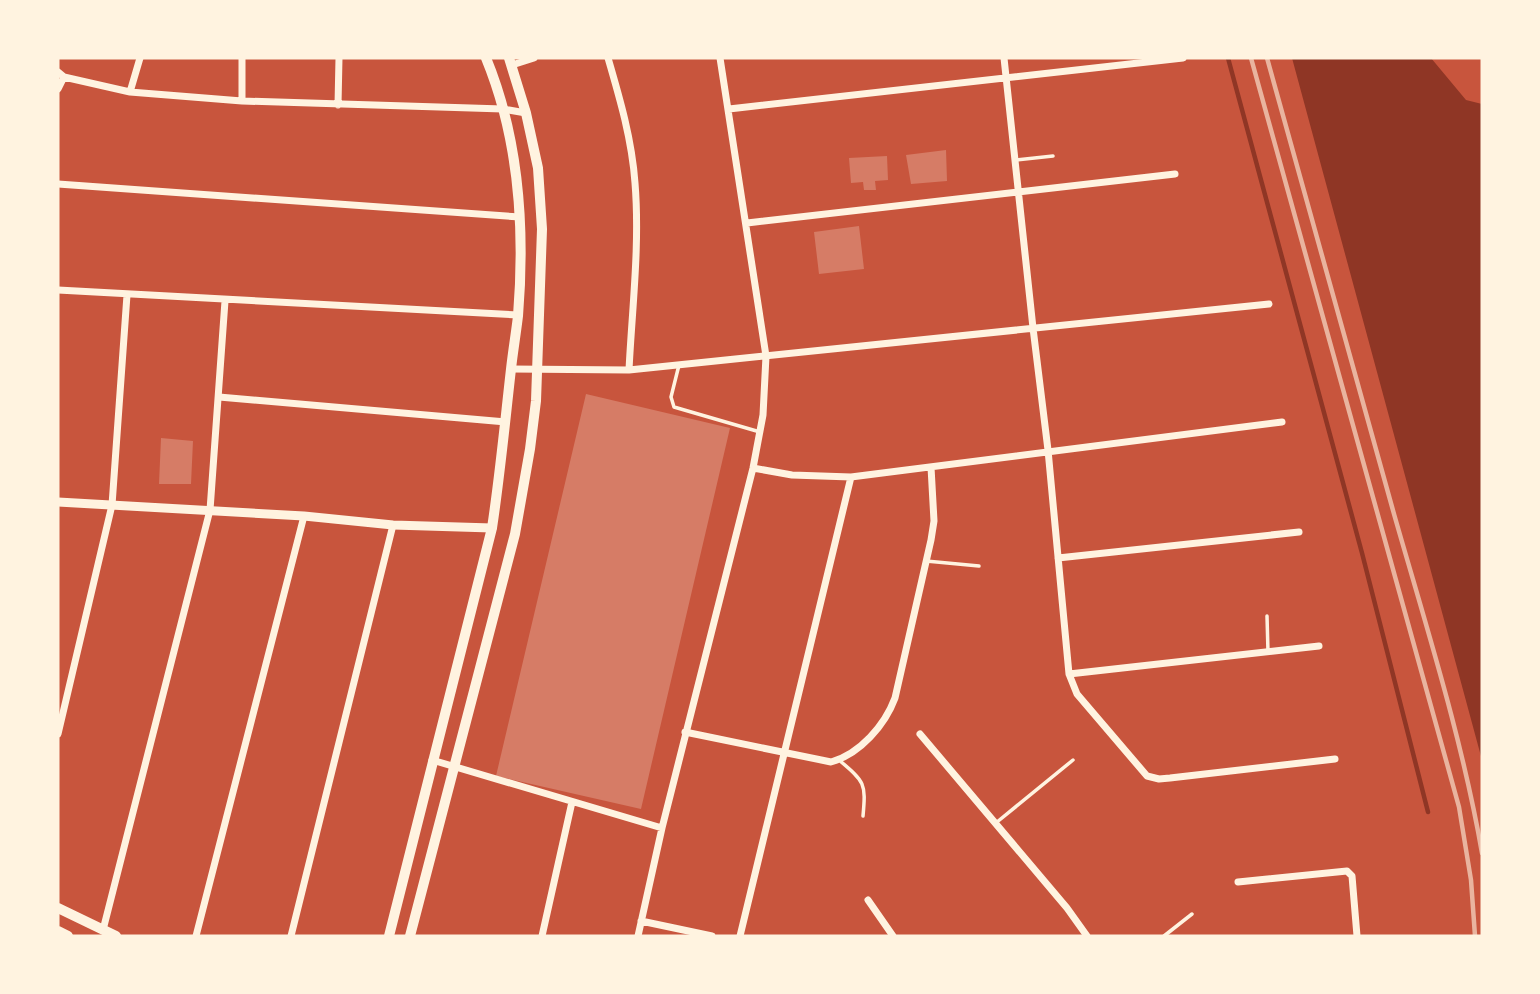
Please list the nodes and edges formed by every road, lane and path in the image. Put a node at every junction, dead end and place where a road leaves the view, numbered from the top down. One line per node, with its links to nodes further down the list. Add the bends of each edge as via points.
1 (140, 58): 14 (street)
2 (242, 58): 15 (street)
3 (339, 58): 16 (street)
4 (486, 58): 17 (main road)
5 (534, 58): 10 (street)
6 (608, 58): 36 (street, via 627,126 635,183)
7 (720, 58): 18 (street)
8 (1004, 58): 12 (street)
9 (1184, 58): 12 (street)
10 (511, 61): 19 (main road)
11 (61, 75): 13 (street); 14 (street)
12 (1006, 78): 18 (street); 21 (street)
13 (58, 89)
14 (130, 92): 15 (street)
15 (243, 101): 16 (street)
16 (338, 104): 17 (street)
17 (503, 109): 19 (street); 25 (main road)
18 (729, 109): 26 (street)
19 (526, 113): 37 (main road, via 538,168 542,229)
20 (1054, 156): 21 (lane)
21 (1016, 160): 24 (street)
22 (1175, 174): 24 (street)
23 (58, 184): 25 (street)
24 (1019, 190): 26 (street); 32 (street)
25 (520, 216): 31 (main road)
26 (747, 223): 33 (street)
27 (58, 290): 28 (street)
28 (127, 295): 29 (street); 47 (street)
29 (225, 301): 31 (street); 38 (street)
30 (1269, 304): 32 (street)
31 (518, 315): 35 (main road)
32 (1032, 328): 33 (street); 42 (street)
33 (766, 356): 34 (street); 41 (street)
34 (679, 365): 36 (street); 41 (lane, via 671,397 674,407)
35 (511, 369): 37 (street); 39 (main road)
36 (629, 370): 37 (street)
37 (536, 371): 68 (main road, via 530,449 515,534)
38 (219, 397): 39 (street); 48 (street)
39 (506, 422): 51 (main road)
40 (1282, 422): 42 (street)
41 (760, 432): 44 (street)
42 (1048, 450): 43 (street); 53 (street)
43 (931, 467): 45 (street); 54 (street, via 934,521)
44 (752, 468): 45 (street); 60 (street)
45 (851, 477): 63 (street)
46 (58, 502): 47 (street)
47 (112, 505): 48 (street); 61 (street)
48 (210, 510): 49 (street); 78 (street)
49 (304, 516): 50 (street); 82 (street)
50 (393, 524): 51 (street); 83 (street)
51 (492, 528): 65 (main road)
52 (1299, 532): 53 (street)
53 (1058, 558): 59 (street)
54 (926, 562): 55 (lane); 67 (street, via 888,716 863,743)
55 (979, 566)
56 (1267, 616): 58 (lane)
57 (1319, 646): 58 (street)
58 (1268, 652): 59 (street)
59 (1069, 674): 64 (street, via 1077,694 1147,776 1170,778)
60 (685, 732): 63 (street); 72 (street)
61 (58, 734)
62 (920, 734): 71 (street)
63 (784, 753): 67 (street); 89 (street)
64 (1335, 759)
65 (432, 760): 68 (street); 84 (main road)
66 (1073, 760): 71 (lane)
67 (835, 761): 70 (lane, via 859,777 866,790)
68 (455, 765): 69 (street); 85 (main road)
69 (572, 803): 72 (street); 86 (street)
70 (863, 816)
71 (996, 824): 91 (street)
72 (662, 828): 77 (street)
73 (1238, 882): 93 (street, via 1347,871 1352,876)
74 (868, 900): 90 (street)
75 (58, 908): 78 (main road)
76 (1192, 914): 92 (lane)
77 (641, 922): 87 (street); 88 (street)
78 (103, 930): 81 (main road)
79 (58, 931): 80 (main road)
80 (68, 936)
81 (116, 936)
82 (195, 936)
83 (291, 936)
84 (389, 936)
85 (410, 936)
86 (542, 936)
87 (638, 936)
88 (712, 936)
89 (740, 936)
90 (893, 936)
91 (1087, 936)
92 (1164, 936)
93 (1357, 936)

